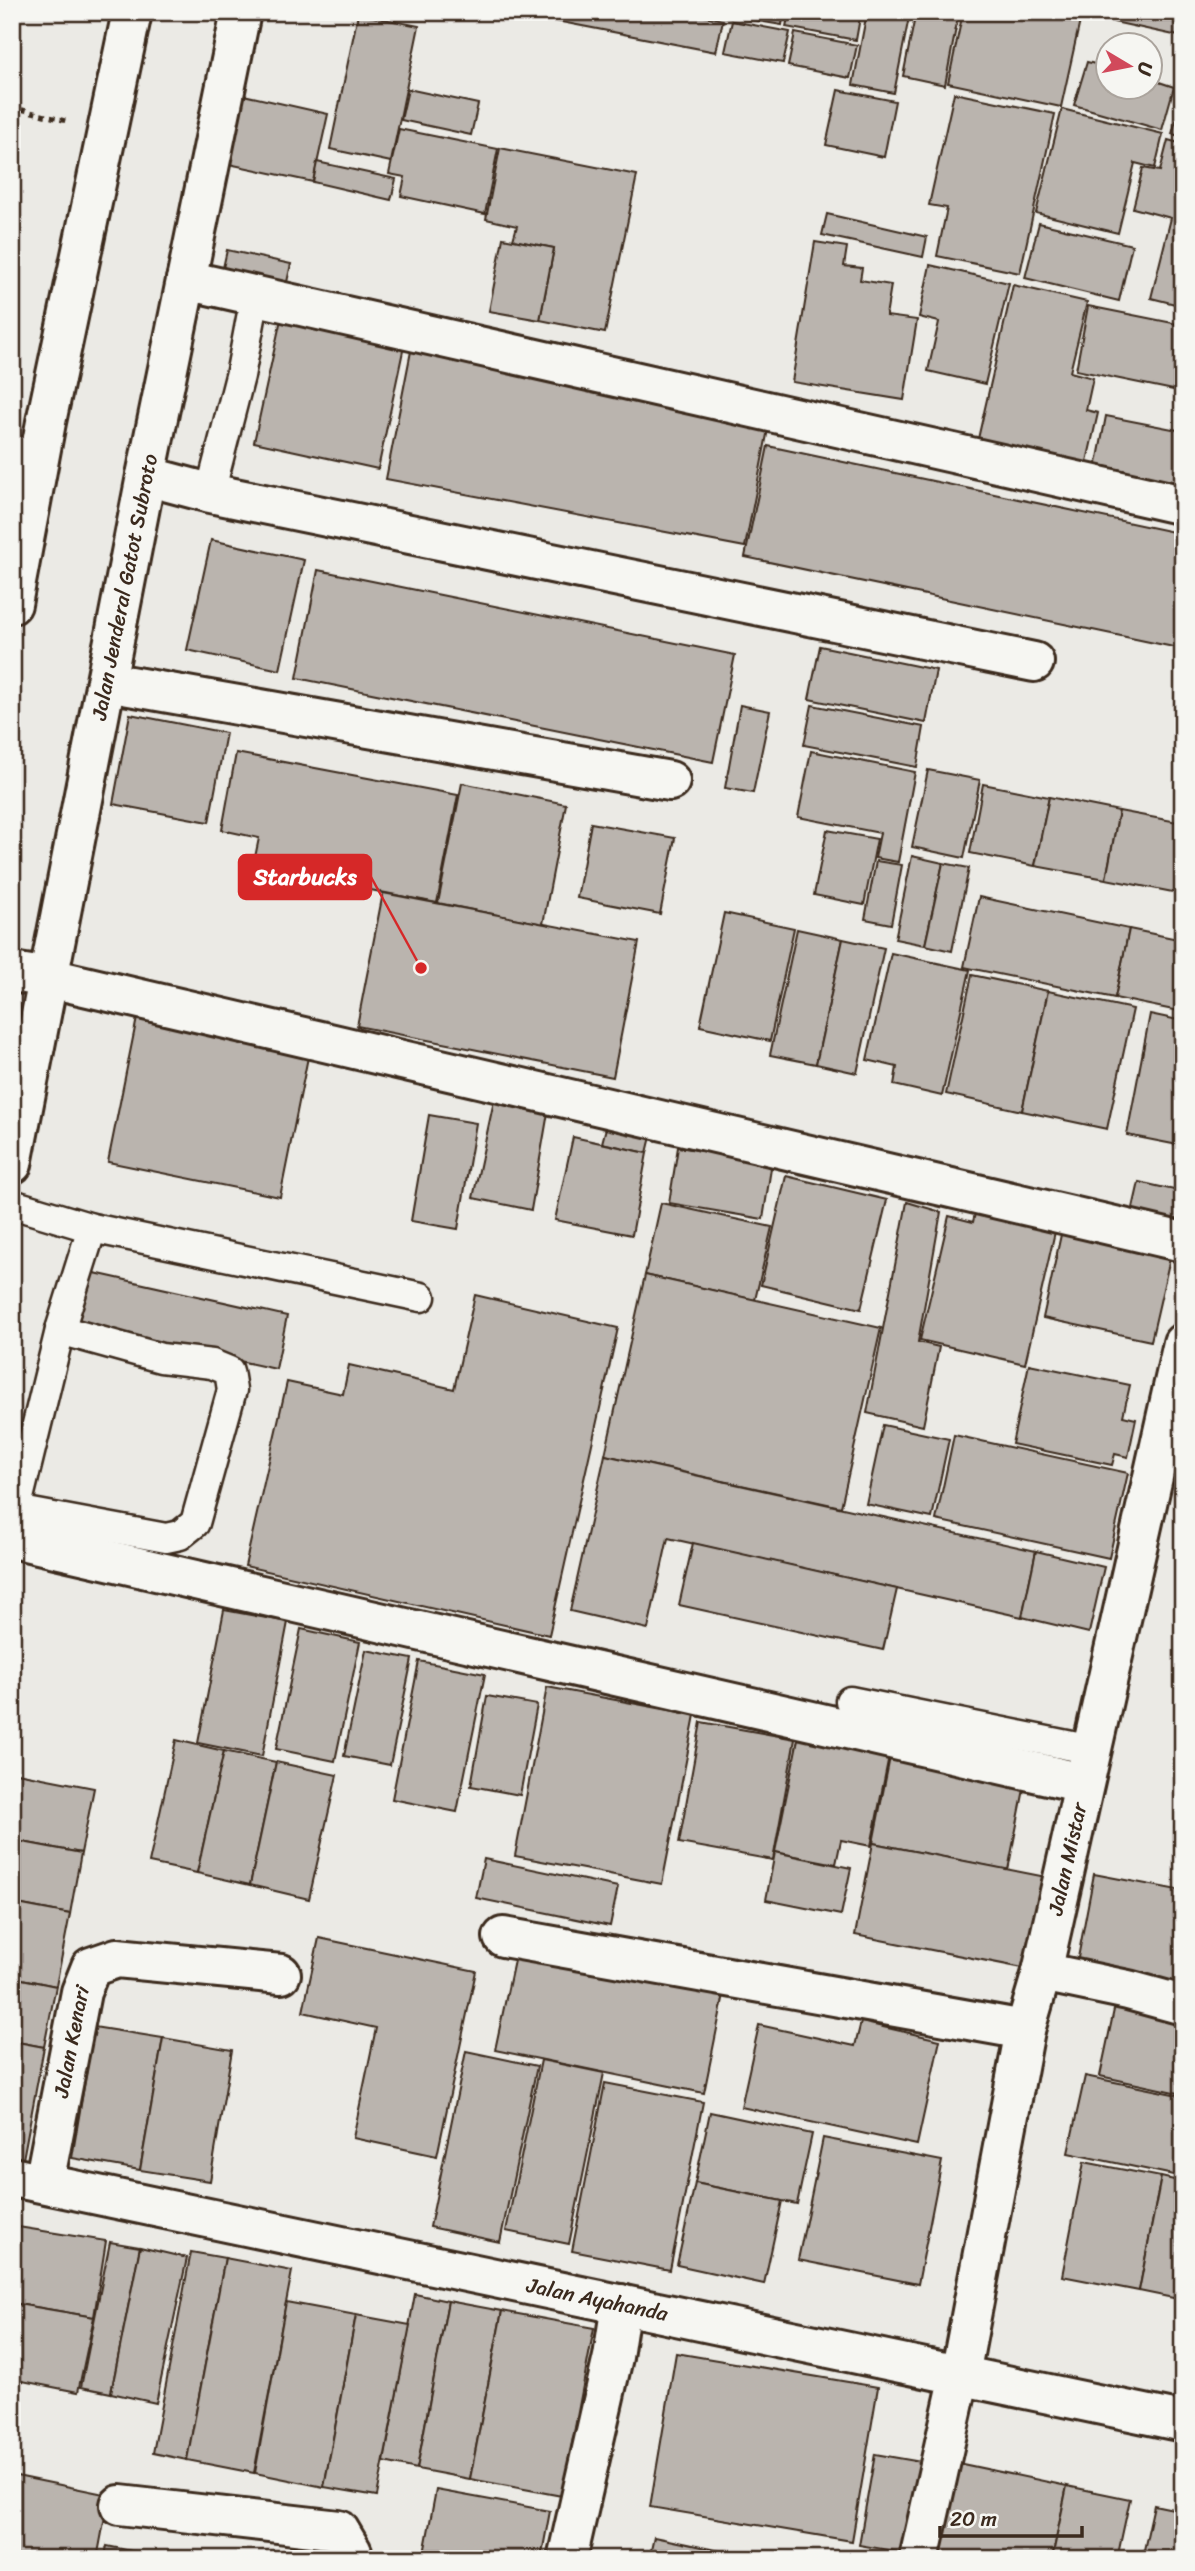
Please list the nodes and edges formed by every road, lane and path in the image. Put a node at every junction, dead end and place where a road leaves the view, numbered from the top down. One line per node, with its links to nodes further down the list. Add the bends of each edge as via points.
1 (132, 12): 4 (street)
2 (241, 12): 5 (street, Jalan Jenderal Gatot Subroto)
3 (12, 107): 4 (path)
4 (107, 131): 7 (street)
5 (186, 281): 8 (street, Jalan Jenderal Gatot Subroto); 10 (street)
6 (251, 318): 9 (lane)
7 (26, 453): 11 (street)
8 (146, 476): 9 (street); 13 (street, Jalan Jenderal Gatot Subroto)
9 (210, 493): 12 (street)
10 (1183, 505)
11 (12, 604)
12 (1034, 662)
13 (107, 682): 14 (street); 16 (street, Jalan Jenderal Gatot Subroto)
14 (670, 781)
15 (12, 972): 16 (street)
16 (50, 978): 17 (street, Jalan Jenderal Gatot Subroto); 20 (street)
17 (12, 1164)
18 (12, 1204): 19 (lane)
19 (92, 1228): 21 (lane); 22 (lane)
20 (1183, 1242)
21 (421, 1297)
22 (60, 1330): 24 (lane); 24 (lane, via 162,1358 212,1363 229,1371 232,1390 195,1523 180,1535 166,1538)
23 (1183, 1343): 26 (street, Jalan Mistar)
24 (13, 1519): 26 (street)
25 (850, 1702): 26 (lane)
26 (1088, 1766): 28 (street, Jalan Mistar)
27 (503, 1937): 31 (street)
28 (1042, 1972): 30 (street); 31 (street, Jalan Mistar)
29 (281, 1974): 32 (street, Jalan Kenari, via 117,1958 91,1967)
30 (1183, 2005)
31 (1026, 2030): 34 (street, Jalan Mistar)
32 (28, 2180): 33 (street, Jalan Ayahanda)
33 (621, 2304): 34 (street, Jalan Ayahanda); 38 (street)
34 (960, 2375): 35 (street, Jalan Ayahanda); 39 (street, Jalan Mistar)
35 (1183, 2421)
36 (120, 2505): 37 (street, via 339,2530 352,2552)
37 (350, 2559)
38 (567, 2559)
39 (919, 2559)

